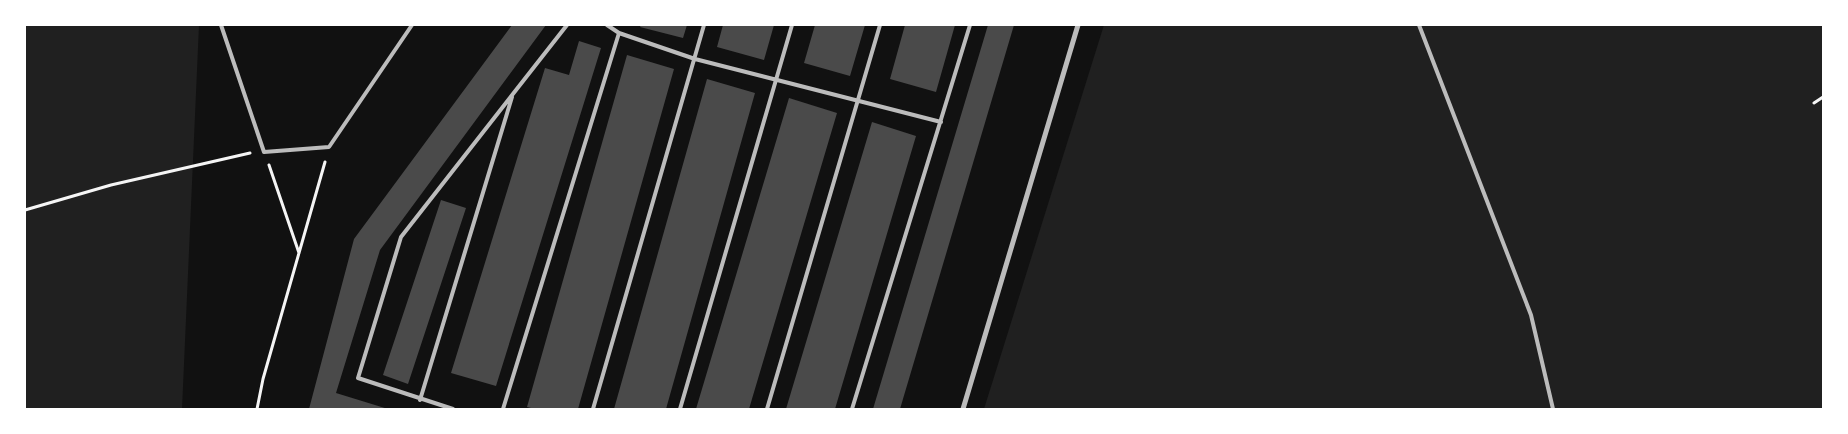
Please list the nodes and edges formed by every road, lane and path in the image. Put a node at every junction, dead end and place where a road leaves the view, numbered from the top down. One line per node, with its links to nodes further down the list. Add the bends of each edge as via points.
1 (221, 25): 20 (lane)
2 (412, 25): 19 (lane)
3 (567, 25): 14 (lane)
4 (608, 25): 11 (lane)
5 (704, 25): 12 (lane)
6 (792, 25): 13 (lane)
7 (880, 25): 16 (lane)
8 (970, 25): 18 (lane)
9 (1078, 25): 31 (street)
10 (1418, 25): 32 (lane, via 1531,315)
11 (619, 33): 12 (lane); 26 (lane)
12 (695, 59): 13 (lane); 27 (lane)
13 (775, 81): 16 (lane); 28 (lane)
14 (513, 95): 23 (lane); 23 (lane, via 401,237 398,246 358,378)
15 (1823, 97): 17 (path)
16 (858, 100): 18 (lane); 29 (lane)
17 (1814, 103)
18 (941, 122): 30 (lane)
19 (329, 147): 20 (lane); 22 (path)
20 (264, 152): 21 (path, via 112,185); 22 (path)
21 (25, 210)
22 (299, 253): 24 (path)
23 (420, 400): 25 (lane)
24 (257, 409)
25 (452, 409)
26 (503, 409)
27 (593, 409)
28 (680, 409)
29 (767, 409)
30 (852, 409)
31 (963, 409)
32 (1553, 409)

